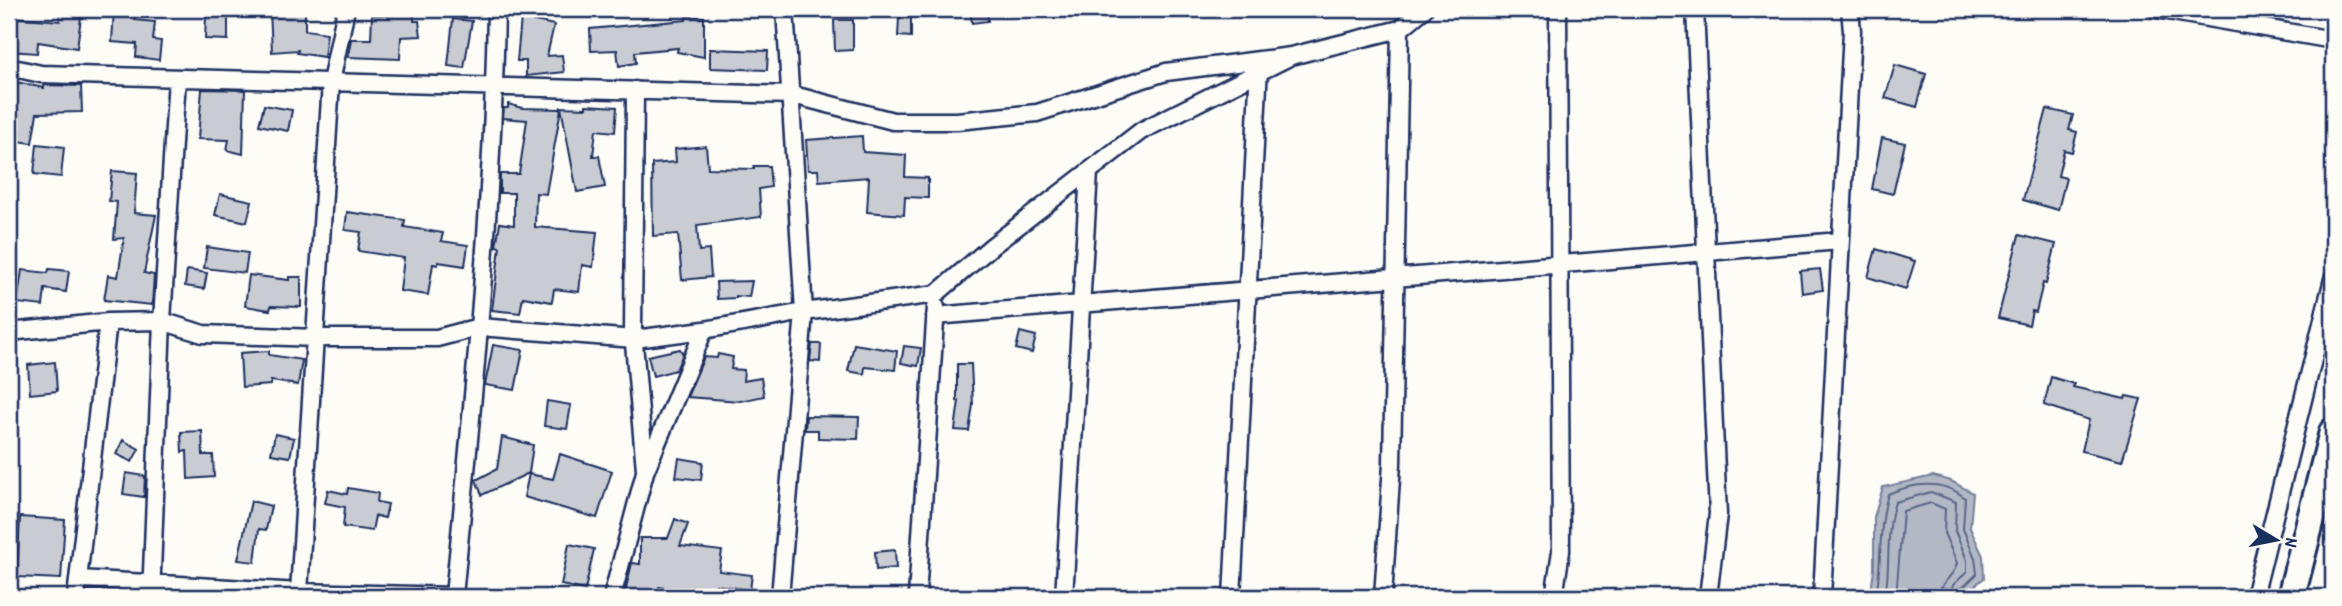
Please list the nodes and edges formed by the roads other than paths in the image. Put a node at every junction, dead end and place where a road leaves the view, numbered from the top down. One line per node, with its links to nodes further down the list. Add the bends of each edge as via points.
1 (346, 9): 14 (street)
2 (496, 9): 15 (street)
3 (785, 9): 17 (street)
4 (1424, 9): 9 (street)
5 (1558, 9): 21 (street)
6 (1695, 9): 20 (street)
7 (1850, 9): 19 (street)
8 (2155, 9): 10 (street)
9 (1399, 29): 12 (street); 22 (street)
10 (2333, 40)
11 (9, 66): 13 (street, via 41,74)
12 (1259, 66): 17 (street, via 1166,72 1037,113 957,121 893,121); 18 (street, via 1141,131); 24 (street)
13 (177, 78): 14 (street); 29 (street)
14 (331, 82): 15 (street); 34 (street)
15 (495, 87): 16 (street); 31 (street)
16 (635, 90): 17 (street); 35 (street)
17 (793, 94): 27 (street)
18 (1088, 172): 25 (street); 26 (street)
19 (1840, 241): 20 (street); 51 (street)
20 (1706, 252): 21 (street); 50 (street, via 1718,514)
21 (1559, 263): 22 (street); 49 (street, via 1561,551)
22 (1395, 276): 24 (street); 48 (street, via 1392,464)
23 (2333, 279): 52 (street)
24 (1248, 292): 26 (street); 47 (street)
25 (936, 294): 27 (street); 28 (street)
26 (1081, 304): 28 (street); 46 (street)
27 (804, 312): 32 (street); 44 (street)
28 (935, 316): 45 (street)
29 (162, 321): 30 (street); 34 (street, via 203,334); 39 (street)
30 (108, 322): 33 (street); 38 (street)
31 (480, 327): 34 (street, via 438,338); 35 (street); 42 (street)
32 (704, 330): 35 (street); 37 (street)
33 (9, 332)
34 (317, 338): 40 (street)
35 (635, 339): 37 (street)
36 (2333, 432): 53 (highway)
37 (645, 472): 43 (street)
38 (79, 579): 39 (street); 41 (street)
39 (151, 590): 40 (street)
40 (298, 595): 42 (street)
41 (76, 597)
42 (459, 597)
43 (612, 597)
44 (780, 597)
45 (917, 597)
46 (1064, 597)
47 (1232, 597)
48 (1383, 597)
49 (1554, 597)
50 (1708, 597)
51 (1822, 597)
52 (2254, 597)
53 (2291, 597)

